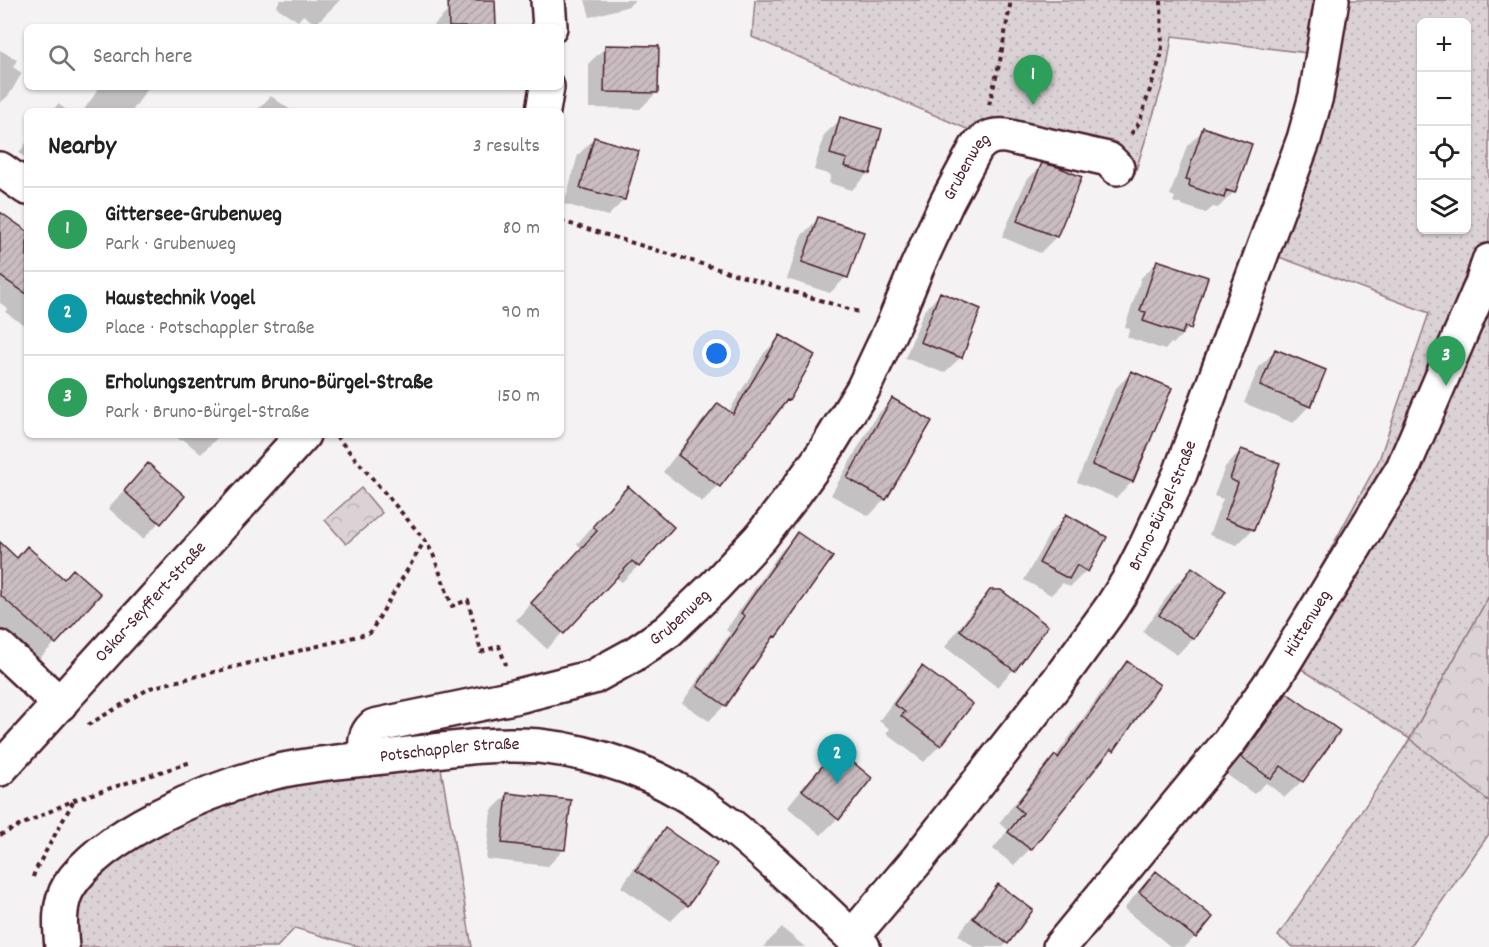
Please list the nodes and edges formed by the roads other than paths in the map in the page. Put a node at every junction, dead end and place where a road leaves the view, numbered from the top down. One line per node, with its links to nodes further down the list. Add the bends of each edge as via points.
1 (548, 0): 3 (street)
2 (1332, 0): 15 (street, Bruno-Bürgel-Straße, via 1316,96 1304,139 1180,474 1146,546 1111,608 1058,681)
3 (550, 24)
4 (546, 90): 5 (street)
5 (544, 108)
6 (1112, 163): 13 (street, Grubenweg, via 1006,136 996,135 981,142 947,202 863,389 792,497 715,586 668,631 633,656 593,677 374,726 366,741)
7 (0, 169): 8 (street)
8 (24, 186)
9 (1489, 261): 17 (street, Hüttenweg, via 1403,468 1277,674 1229,742)
10 (300, 438): 12 (street, Oskar-Seyffert-Straße)
11 (0, 648): 12 (street)
12 (60, 704): 14 (street, Oskar-Seyffert-Straße)
13 (368, 759): 15 (street, Potschappler Straße, via 489,746 539,746 628,767 691,798 726,822); 16 (street, Potschappler Straße, via 268,774 217,790 130,832 93,858 69,887 62,907)
14 (0, 769)
15 (857, 942)
16 (62, 947)
17 (1060, 947)

